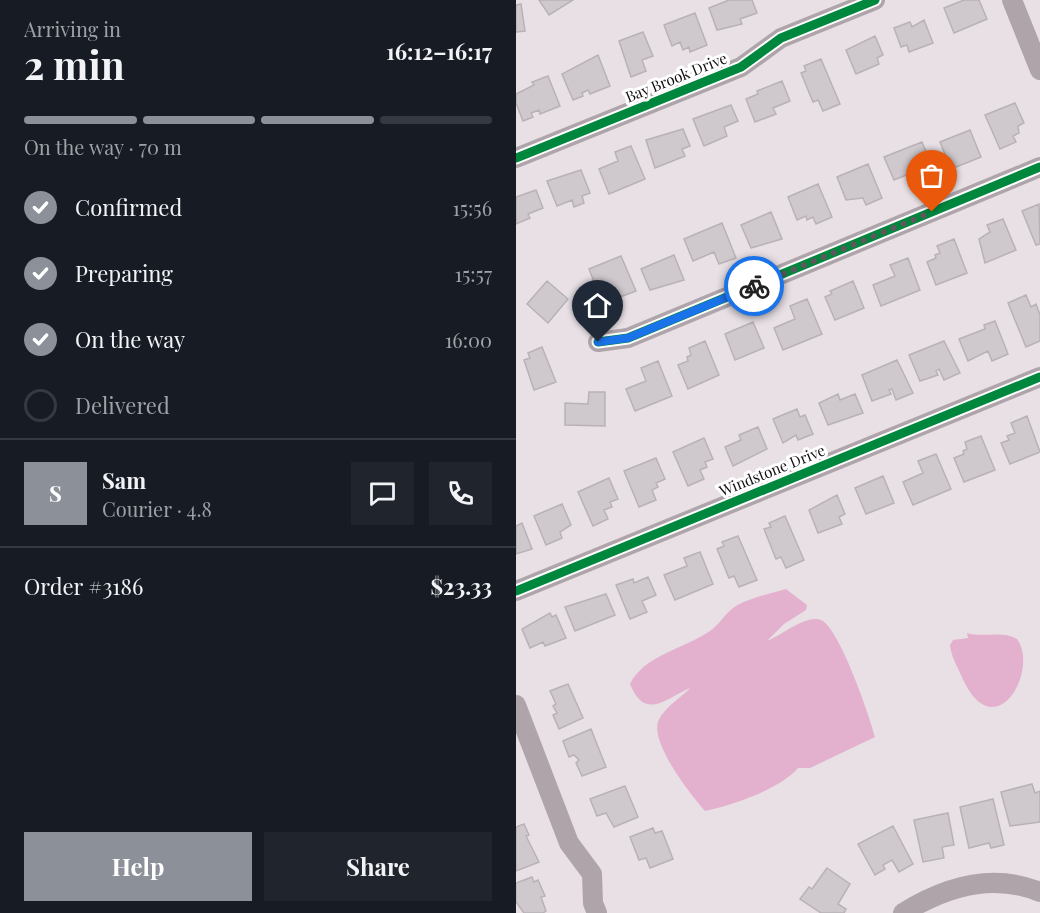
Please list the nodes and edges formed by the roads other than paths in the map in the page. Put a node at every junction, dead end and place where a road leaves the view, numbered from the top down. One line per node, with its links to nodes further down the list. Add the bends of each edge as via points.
1 (875, 0): 4 (street, Bay Brook Drive, via 781,38 741,67)
2 (1012, 0): 3 (street)
3 (1039, 67)
4 (516, 158)
5 (1040, 167): 6 (street, via 628,338)
6 (598, 342)
7 (1040, 377): 8 (street, Windstone Drive)
8 (516, 591)
9 (516, 705): 11 (street, via 569,843 592,874)
10 (1040, 892): 12 (street, via 989,881 947,891)
11 (597, 913)
12 (903, 913)

